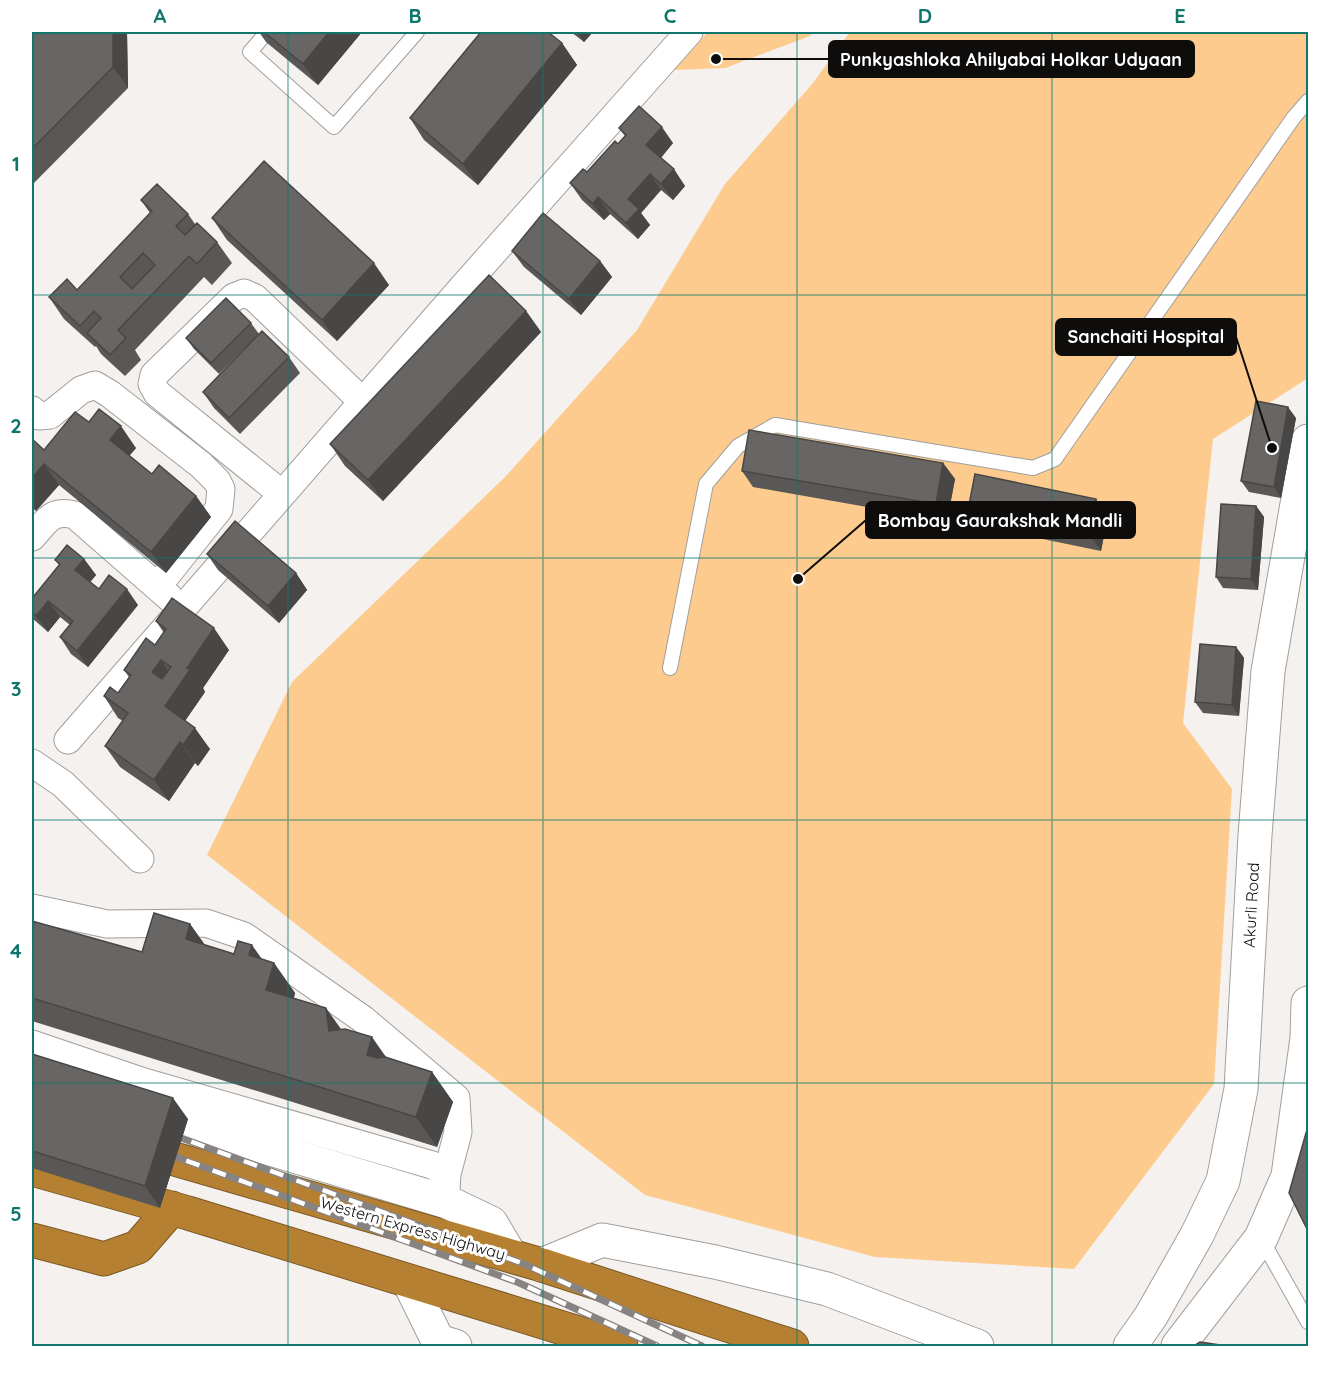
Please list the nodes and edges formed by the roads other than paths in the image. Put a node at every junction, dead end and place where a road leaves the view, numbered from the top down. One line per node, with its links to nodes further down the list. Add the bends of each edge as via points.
1 (267, 32): 2 (lane, via 250,52 334,128)
2 (417, 32)
3 (689, 32): 5 (street)
4 (1308, 101): 12 (lane, via 1054,459 1033,468 775,425 738,446 706,484)
5 (363, 401): 8 (street); 8 (street, via 255,298 244,293 234,297 154,375 152,384 157,393)
6 (32, 410): 10 (street, via 39,416 50,414 81,390 95,385 217,480 221,489 219,509)
7 (1308, 441): 35 (street, Akurli Road, via 1268,671 1241,1089 1223,1181 1192,1245)
8 (282, 494): 11 (street)
9 (32, 537): 10 (street, via 53,514 75,515)
10 (157, 587): 11 (street)
11 (182, 609): 13 (street)
12 (670, 668)
13 (68, 740)
14 (32, 763): 15 (street, via 63,784)
15 (140, 859)
16 (32, 908): 22 (street, via 107,924 206,923 244,936 364,1020 456,1098 458,1132)
17 (1308, 1004): 25 (street, via 1288,1176)
18 (32, 1044): 19 (street)
19 (131, 1098): 22 (street)
20 (108, 1140): 24 (highway, Western Express Highway)
21 (32, 1169): 23 (highway)
22 (447, 1188): 24 (street); 27 (street, via 491,1223)
23 (172, 1208): 26 (highway, via 138,1247 104,1260); 29 (highway)
24 (442, 1236): 27 (highway, Western Express Highway)
25 (1261, 1238): 30 (lane); 36 (street)
26 (32, 1240)
27 (510, 1255): 28 (highway, Western Express Highway)
28 (542, 1265): 33 (highway, Western Express Highway); 34 (street, via 602,1240 827,1289)
29 (409, 1282): 31 (street, via 438,1341); 32 (highway)
30 (1308, 1322)
31 (455, 1347)
32 (621, 1347)
33 (792, 1347)
34 (977, 1347)
35 (1130, 1347)
36 (1178, 1347)

